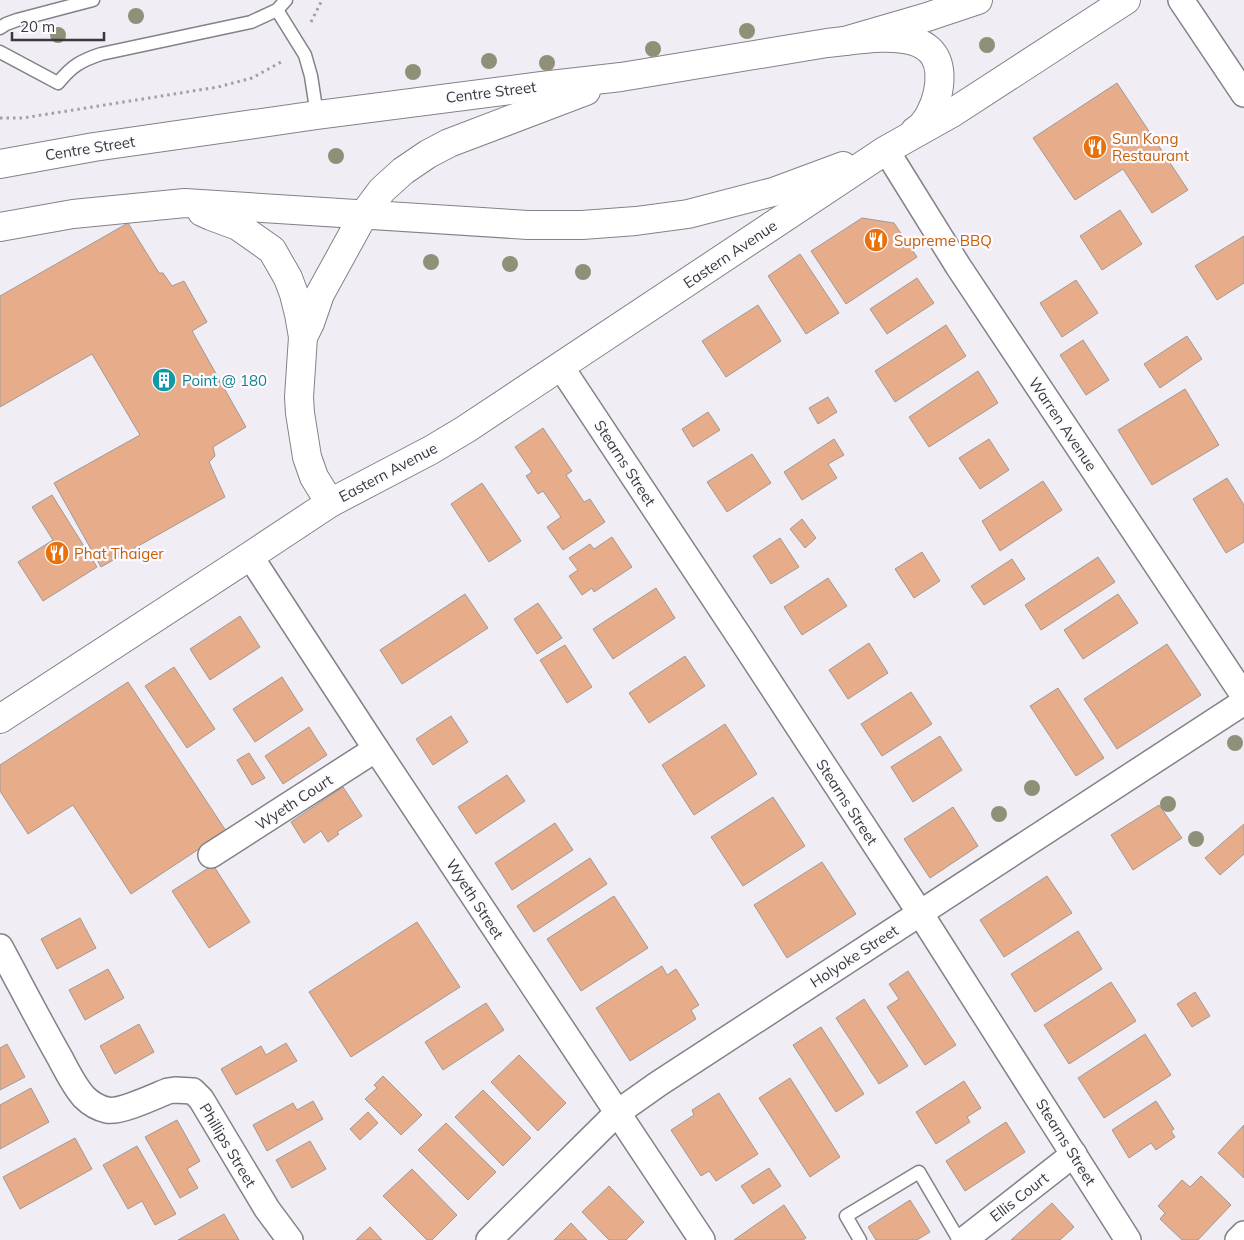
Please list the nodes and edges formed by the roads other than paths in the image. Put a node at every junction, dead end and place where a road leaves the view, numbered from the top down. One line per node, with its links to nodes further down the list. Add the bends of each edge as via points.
1 (93, 0): 7 (lane, via 17,20)
2 (286, 0): 6 (lane)
3 (978, 0): 8 (main road, Centre Street)
4 (1126, 0): 13 (main road, Eastern Avenue, via 952,113)
5 (1181, 0): 11 (street)
6 (277, 10): 9 (lane, via 243,24 88,58 76,64 58,83); 12 (lane, via 305,55)
7 (0, 28)
8 (845, 41): 10 (main road, Centre Street); 13 (main road, via 906,39 926,46 937,61 937,94 927,118 919,128)
9 (0, 52)
10 (621, 77): 12 (main road, Centre Street); 16 (main road, Eastern Avenue, via 448,143 403,170)
11 (1244, 94)
12 (317, 115): 14 (main road, Centre Street)
13 (886, 150): 16 (main road, via 773,192 688,214 636,221 528,225); 19 (main road, Eastern Avenue); 22 (street, Warren Avenue, via 958,266)
14 (0, 164)
15 (185, 203): 16 (main road); 17 (main road, via 73,214); 18 (main road, via 238,226 272,250 294,294)
16 (364, 214): 18 (main road, Eastern Avenue, via 320,294)
17 (0, 228)
18 (303, 337): 20 (main road, Eastern Avenue, via 300,413 307,457 314,477)
19 (561, 367): 20 (main road, Eastern Avenue, via 431,450); 27 (street, Stearns Street)
20 (330, 503): 21 (main road, Eastern Avenue)
21 (250, 556): 24 (main road, Eastern Avenue); 25 (street, Wyeth Street)
22 (1244, 696)
23 (1244, 702): 27 (street, Holyoke Street)
24 (0, 719)
25 (376, 749): 26 (street, Wyeth Court); 29 (street, Wyeth Street)
26 (211, 856)
27 (920, 913): 29 (street, Holyoke Street); 30 (street, Stearns Street)
28 (0, 947): 32 (street, Phillips Street, via 84,1096 98,1107 111,1111 168,1091 193,1091 202,1099 267,1209)
29 (617, 1113): 33 (street, Holyoke Street); 34 (street, Wyeth Street)
30 (1074, 1154): 37 (street, Ellis Court); 38 (street, Stearns Street)
31 (1244, 1234): 39 (street)
32 (290, 1240)
33 (489, 1240)
34 (702, 1240)
35 (860, 1240): 36 (lane, via 846,1216 919,1172)
36 (959, 1240)
37 (964, 1240)
38 (1128, 1240)
39 (1238, 1240)

